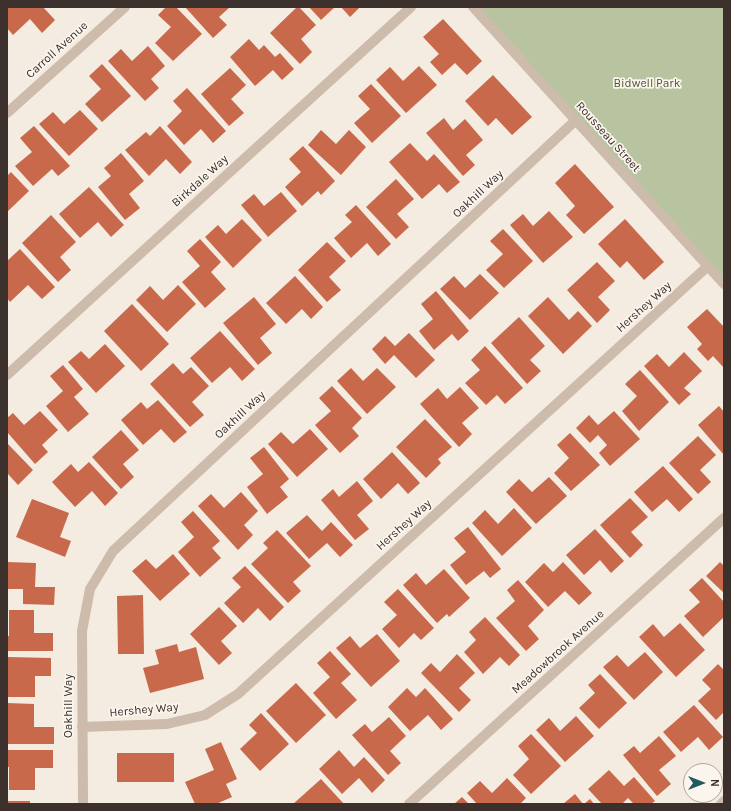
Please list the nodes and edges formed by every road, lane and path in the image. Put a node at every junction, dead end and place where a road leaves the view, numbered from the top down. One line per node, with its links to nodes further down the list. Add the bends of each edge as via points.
1 (124, 7): 4 (street, Carroll Avenue)
2 (410, 7): 8 (street, Birkdale Way)
3 (473, 7): 5 (street, Rousseau Street)
4 (7, 113)
5 (576, 120): 6 (street, Rousseau Street); 10 (street, Oakhill Way, via 113,551 90,589 82,630)
6 (708, 266): 7 (street, Rousseau Street); 10 (street, Hershey Way, via 238,694 205,715 167,724)
7 (724, 284)
8 (7, 374)
9 (724, 518): 13 (street, Meadowbrook Avenue)
10 (82, 727): 12 (street, Oakhill Way)
11 (724, 801): 14 (street)
12 (83, 804)
13 (409, 804)
14 (721, 804)

